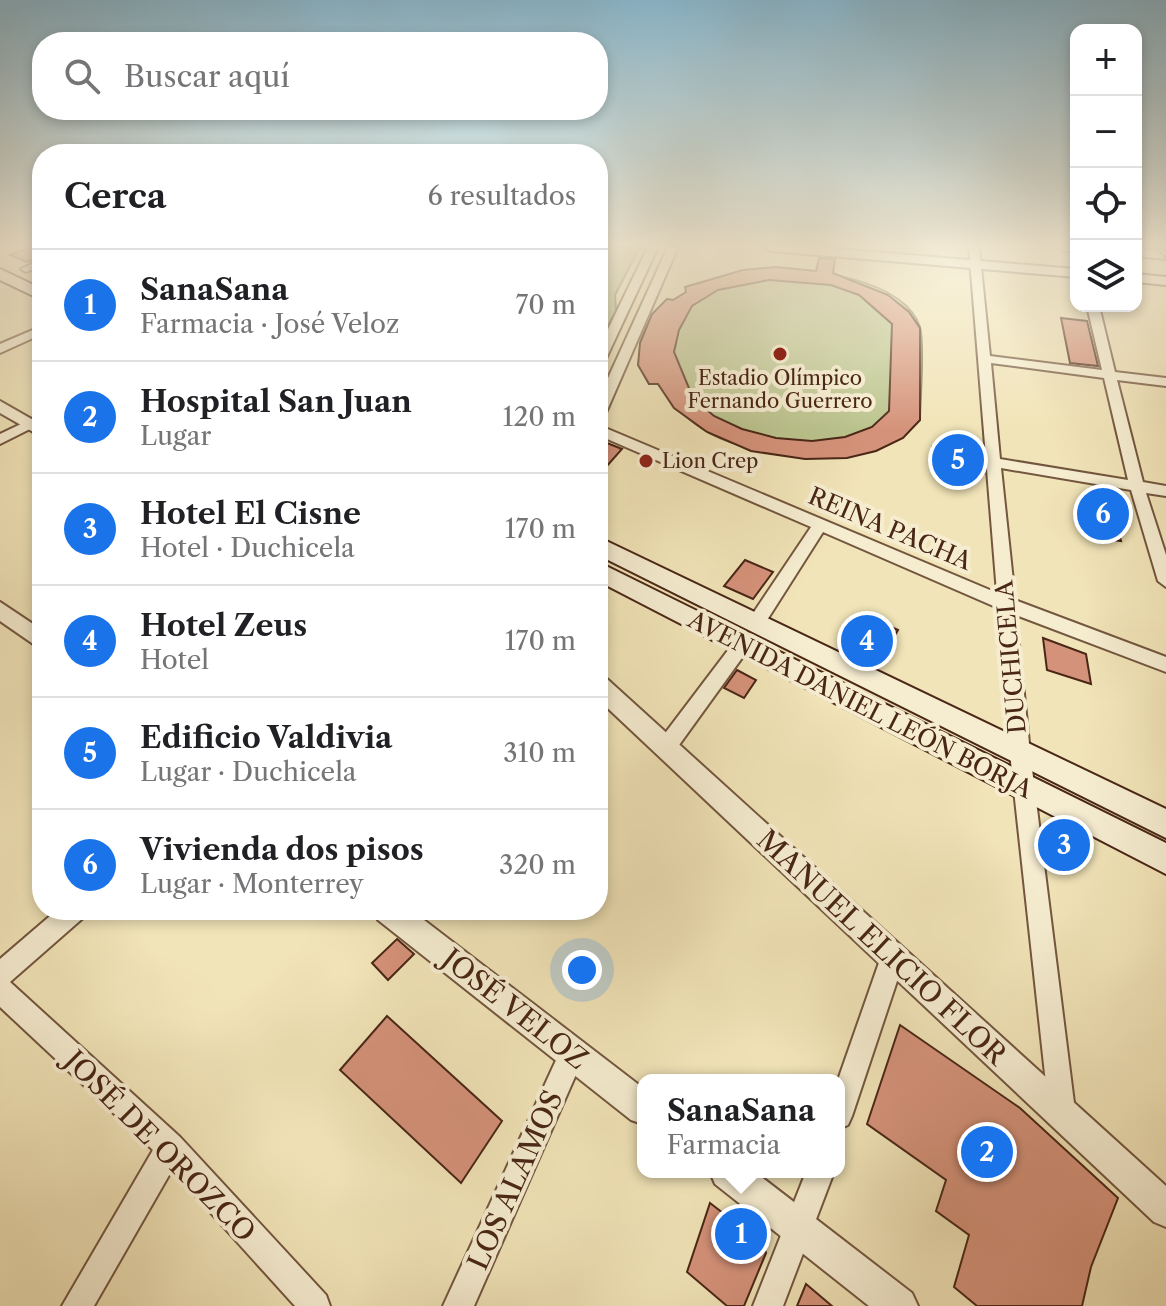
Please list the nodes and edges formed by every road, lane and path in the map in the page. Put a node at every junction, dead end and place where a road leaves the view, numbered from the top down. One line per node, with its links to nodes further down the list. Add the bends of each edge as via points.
1 (624, 308): 6 (street)
2 (646, 308): 11 (street)
3 (980, 308): 8 (street, DUCHICELA)
4 (1094, 312): 9 (street)
5 (32, 335): 7 (street)
6 (608, 342)
7 (0, 349)
8 (986, 359): 9 (street); 17 (street, DUCHICELA)
9 (1109, 375): 10 (street); 18 (street)
10 (1166, 382)
11 (608, 393)
12 (0, 406): 13 (street)
13 (32, 422)
14 (32, 427): 16 (street)
15 (608, 434): 20 (street, REINA PACHA)
16 (0, 440)
17 (993, 462): 18 (street); 24 (street, DUCHICELA)
18 (1137, 486): 19 (street); 23 (street)
19 (1166, 491)
20 (820, 525): 24 (street, REINA PACHA); 27 (street)
21 (608, 551): 27 (main road, AVENIDA DANIEL LEÓN BORJA)
22 (608, 575): 27 (main road, AVENIDA DANIEL LEÓN BORJA)
23 (1166, 581)
24 (1006, 604): 28 (street, REINA PACHA); 31 (street, DUCHICELA)
25 (0, 610): 26 (street)
26 (32, 634)
27 (749, 635): 30 (street); 31 (main road, AVENIDA DANIEL LEÓN BORJA); 32 (main road, AVENIDA DANIEL LEÓN BORJA)
28 (1166, 665)
29 (608, 694): 30 (street, MANUEL ELICIO FLOR)
30 (667, 746): 37 (street, MANUEL ELICIO FLOR)
31 (1020, 753): 32 (street, DUCHICELA); 33 (main road, AVENIDA DANIEL LEÓN BORJA)
32 (1024, 788): 34 (main road, AVENIDA DANIEL LEÓN BORJA); 43 (street, DUCHICELA)
33 (1166, 824)
34 (1166, 859)
35 (63, 920): 38 (street)
36 (401, 920): 40 (street, JOSÉ VELOZ)
37 (893, 957): 41 (street); 43 (street, MANUEL ELICIO FLOR)
38 (0, 975)
39 (0, 990): 44 (street, JOSÉ DE OROZCO)
40 (572, 1054): 42 (street, JOSÉ VELOZ); 51 (street, LOS ALAMOS)
41 (845, 1098)
42 (637, 1103)
43 (1062, 1114): 47 (street, MANUEL ELICIO FLOR)
44 (170, 1147): 49 (street); 50 (street, JOSÉ DE OROZCO)
45 (735, 1178): 48 (street)
46 (818, 1178): 48 (street)
47 (1166, 1210)
48 (801, 1228): 52 (street); 53 (street)
49 (77, 1306)
50 (315, 1306)
51 (458, 1306)
52 (768, 1306)
53 (899, 1306)

